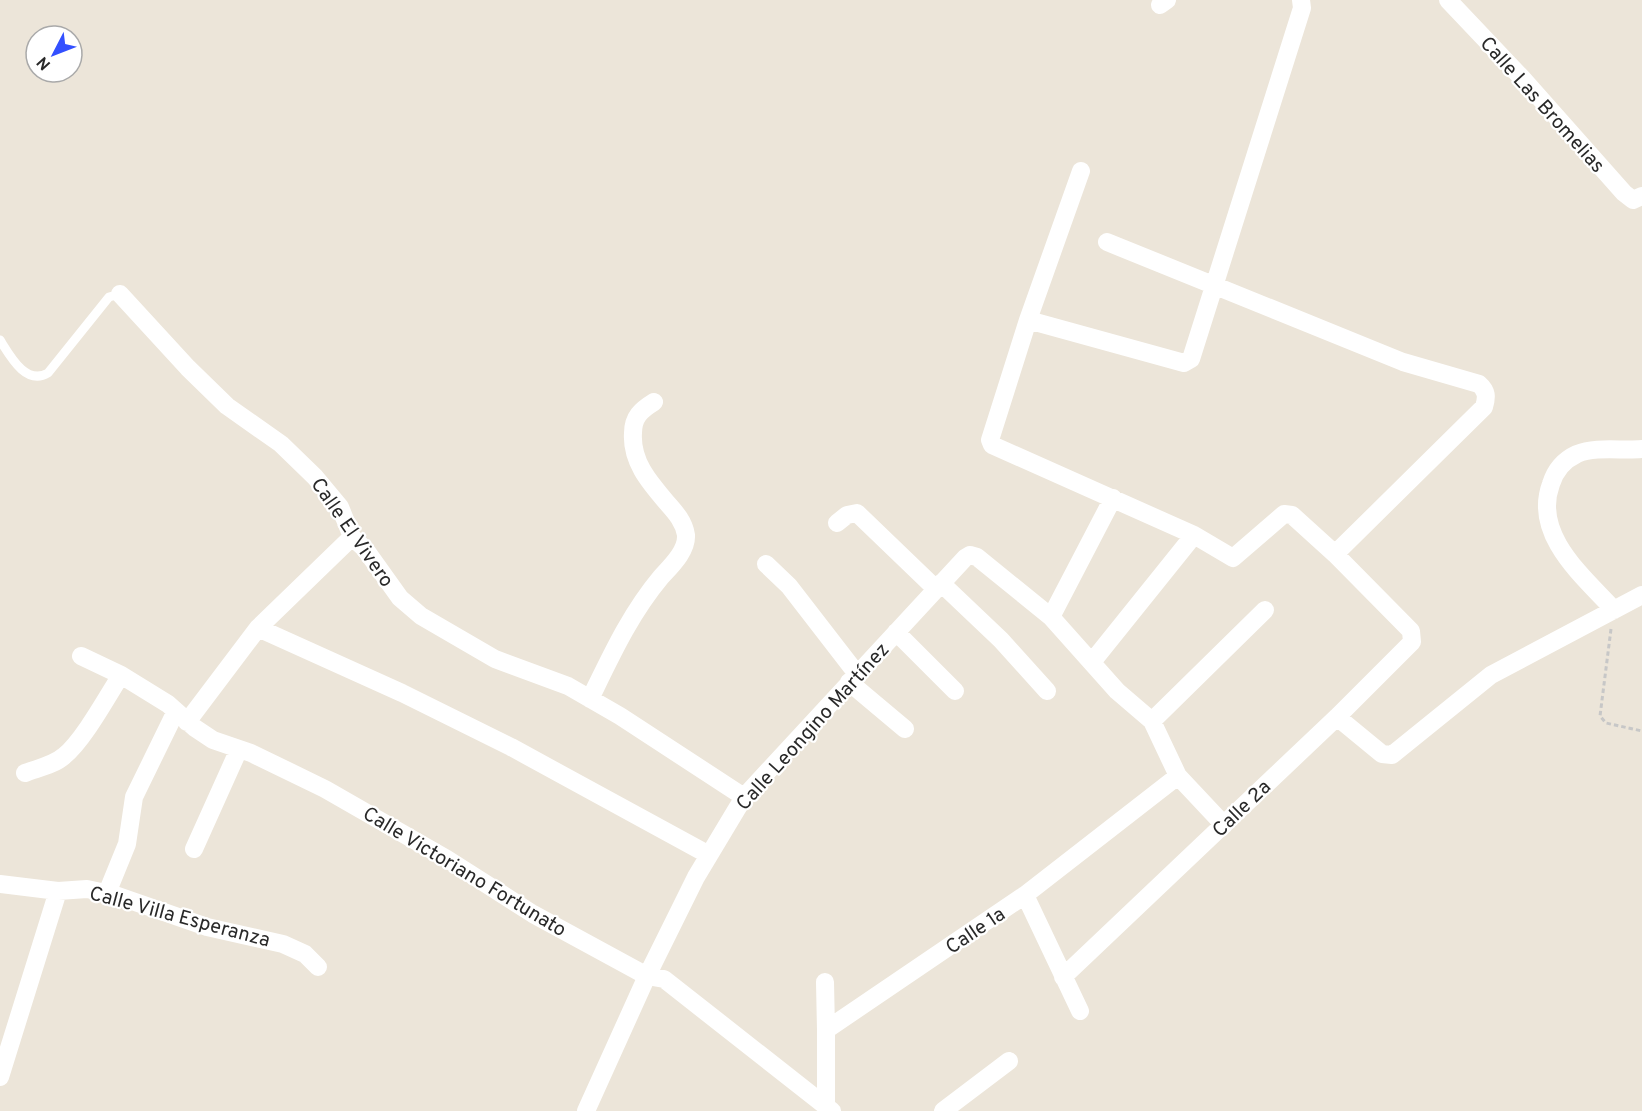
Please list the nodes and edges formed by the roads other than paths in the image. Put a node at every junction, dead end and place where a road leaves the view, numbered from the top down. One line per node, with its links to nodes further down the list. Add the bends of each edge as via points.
1 (1301, 0): 6 (street, via 1302,8)
2 (1448, 0): 4 (street, Calle Las Bromelias, via 1624,193 1633,200)
3 (1081, 171): 8 (street)
4 (1642, 196)
5 (1107, 242): 6 (street)
6 (1214, 285): 8 (street, via 1191,358 1184,363); 16 (street, via 1403,363 1479,384 1485,390 1484,407)
7 (120, 294): 9 (lane, via 109,297 42,376 23,371); 15 (street, Calle El Vivero, via 227,406 281,444 315,477 340,507)
8 (1028, 320): 12 (street, via 990,440 992,445)
9 (0, 340)
10 (654, 402): 31 (street, via 633,421 632,444 638,465 681,519 686,536 682,553 645,597 620,637)
11 (1642, 449): 21 (street, via 1578,454 1564,462 1548,490 1553,537)
12 (1113, 498): 14 (street); 22 (street)
13 (837, 523): 18 (street, via 857,513)
14 (1194, 535): 16 (street, via 1233,558 1288,513); 26 (street)
15 (352, 537): 23 (street); 31 (street, Calle El Vivero, via 400,598 421,616 495,659 568,686)
16 (1335, 554): 33 (street, Calle 2a, via 1413,636 1412,642)
17 (766, 564): 28 (street, via 789,586)
18 (938, 586): 22 (street, Calle Leongino Martínez, via 970,555); 24 (street, Calle Leongino Martínez); 30 (street, via 1001,640)
19 (1642, 594): 21 (street)
20 (1265, 610): 34 (street)
21 (1614, 610): 33 (street, via 1491,675 1392,755 1382,754)
22 (1051, 616): 26 (street)
23 (258, 628): 32 (street); 42 (street, via 512,747)
24 (896, 632): 28 (street, Calle Leongino Martínez); 29 (street)
25 (81, 656): 27 (street, Calle Victoriano Fortunato)
26 (1092, 662): 34 (street, via 1116,691)
27 (122, 675): 32 (street, Calle Victoriano Fortunato, via 168,704); 37 (street, via 64,756)
28 (853, 678): 35 (street); 39 (street, Calle Leongino Martínez)
29 (955, 691)
30 (1047, 691)
31 (590, 699): 39 (street, Calle El Vivero)
32 (181, 717): 36 (street, Calle Victoriano Fortunato, via 213,740); 45 (street, via 134,797 127,844)
33 (1337, 717): 40 (street, Calle 2a)
34 (1152, 721): 38 (street)
35 (905, 729)
36 (239, 749): 41 (street); 48 (street, Calle Victoriano Fortunato, via 325,789 533,914)
37 (25, 773)
38 (1178, 776): 40 (street); 46 (street, Calle 1a)
39 (744, 797): 42 (street, Calle Leongino Martínez)
40 (1224, 825): 49 (street, Calle 2a)
41 (194, 849)
42 (709, 855): 48 (street, Calle Leongino Martínez)
43 (0, 884): 44 (street, Calle Villa Esperanza)
44 (58, 891): 45 (street, Calle Villa Esperanza, via 87,889); 54 (street)
45 (107, 893): 47 (street, Calle Villa Esperanza, via 207,927 283,944 304,954)
46 (1025, 895): 49 (street); 52 (street, Calle 1a)
47 (318, 967)
48 (647, 976): 55 (street, Calle Victoriano Fortunato, via 664,979); 56 (street, Calle Leongino Martínez)
49 (1064, 977): 51 (street)
50 (825, 982): 52 (street)
51 (1080, 1011)
52 (826, 1030): 55 (street)
53 (1009, 1061): 57 (street)
54 (0, 1077)
55 (829, 1108)
56 (586, 1111)
57 (943, 1111)

